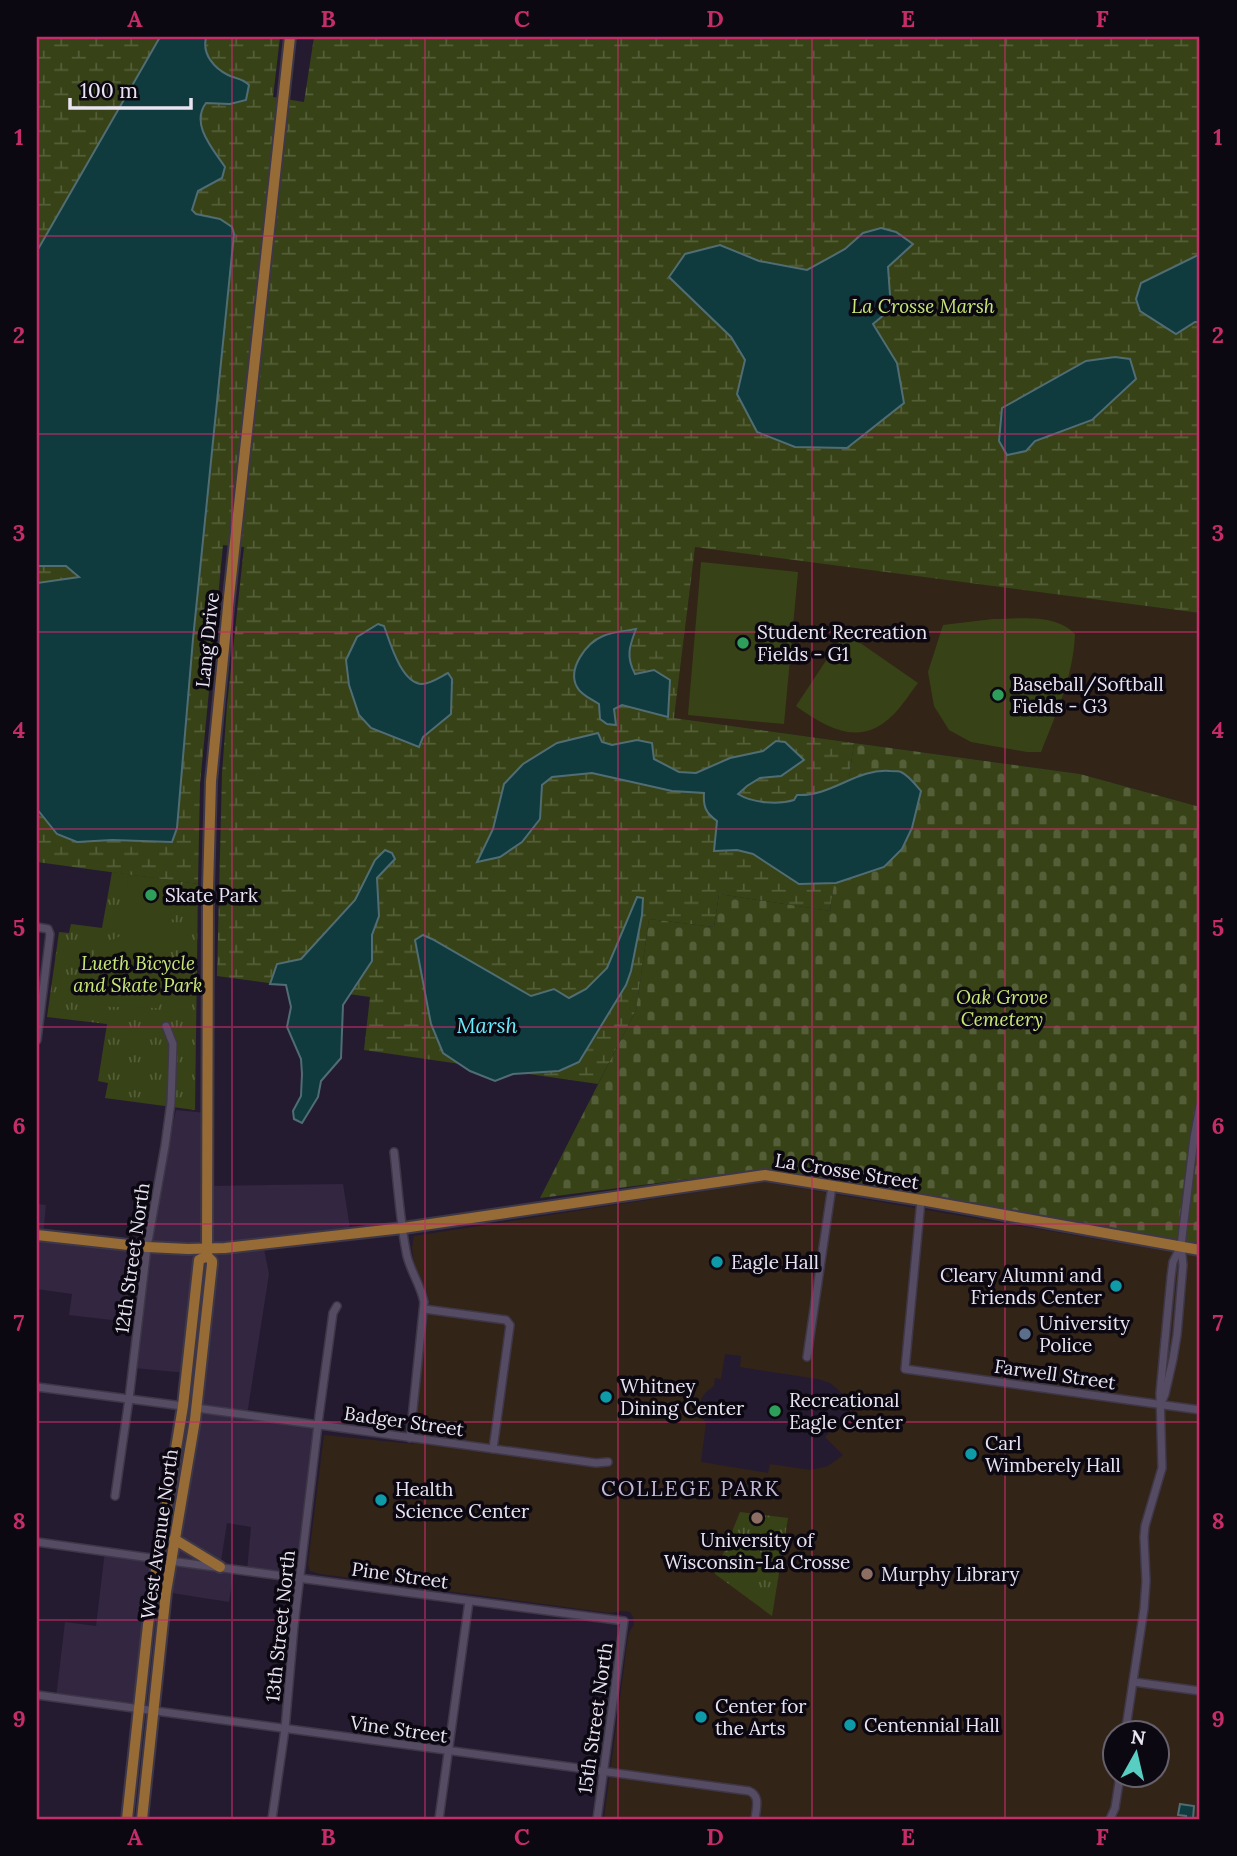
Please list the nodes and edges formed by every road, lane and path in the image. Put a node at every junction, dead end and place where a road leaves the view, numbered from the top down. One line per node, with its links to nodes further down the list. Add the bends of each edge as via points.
1 (290, 37): 14 (main road, Lang Drive, via 211,781)
2 (37, 927): 4 (street, via 50,931)
3 (166, 1026): 12 (street, 12th Street North, via 173,1044 171,1102)
4 (37, 1040)
5 (1200, 1105): 11 (street)
6 (394, 1152): 9 (street)
7 (832, 1186): 8 (main road, La Crosse Street); 9 (main road, La Crosse Street, via 765,1175); 17 (street)
8 (921, 1200): 11 (main road, La Crosse Street); 20 (street, Farwell Street, via 905,1369)
9 (403, 1228): 14 (main road, La Crosse Street); 16 (street)
10 (37, 1236): 12 (main road, La Crosse Street)
11 (1181, 1246): 13 (main road, La Crosse Street); 20 (street, via 1171,1277); 20 (street, via 1177,1335)
12 (147, 1247): 14 (main road, La Crosse Street); 19 (street, 12th Street North)
13 (1200, 1250)
14 (207, 1252): 21 (main road, West Avenue North, via 199,1260); 22 (main road, West Avenue North, via 212,1264)
15 (337, 1306): 24 (street)
16 (424, 1309): 25 (street); 26 (street, via 509,1321)
17 (807, 1357)
18 (37, 1387): 19 (street)
19 (129, 1399): 21 (street); 28 (street, 12th Street North)
20 (1161, 1404): 23 (street, Farwell Street); 37 (street, via 1162,1468 1145,1526 1145,1599)
21 (183, 1406): 31 (main road, West Avenue North)
22 (196, 1408): 24 (street, Badger Street); 29 (main road, West Avenue North)
23 (1200, 1410)
24 (318, 1425): 25 (street, Badger Street); 34 (street, 13th Street North)
25 (410, 1438): 26 (street, Badger Street)
26 (493, 1449): 27 (street, Badger Street)
27 (608, 1462)
28 (115, 1496)
29 (174, 1539): 32 (main road, West Avenue North); 33 (main road)
30 (37, 1542): 31 (street)
31 (158, 1559): 40 (main road, West Avenue North)
32 (170, 1561): 33 (street, Pine Street); 41 (main road, West Avenue North)
33 (220, 1567): 34 (street, Pine Street)
34 (300, 1577): 35 (street, Pine Street); 43 (street, 13th Street North)
35 (469, 1601): 36 (street, Pine Street); 44 (street)
36 (624, 1621): 45 (street, 15th Street North)
37 (1134, 1682): 38 (street); 42 (street)
38 (1200, 1691)
39 (37, 1695): 40 (street, Vine Street)
40 (140, 1709): 41 (street, Vine Street); 47 (main road, West Avenue North)
41 (154, 1711): 43 (street, Vine Street); 48 (main road, West Avenue North)
42 (1127, 1720)
43 (285, 1729): 44 (street, Vine Street); 49 (street, 13th Street North)
44 (449, 1752): 45 (street, Vine Street); 50 (street)
45 (603, 1772): 51 (street, 15th Street North); 52 (street, Vine Street, via 749,1791 756,1796)
46 (1118, 1790): 53 (street)
47 (127, 1819)
48 (142, 1819)
49 (272, 1819)
50 (439, 1819)
51 (597, 1819)
52 (755, 1819)
53 (1110, 1819)

